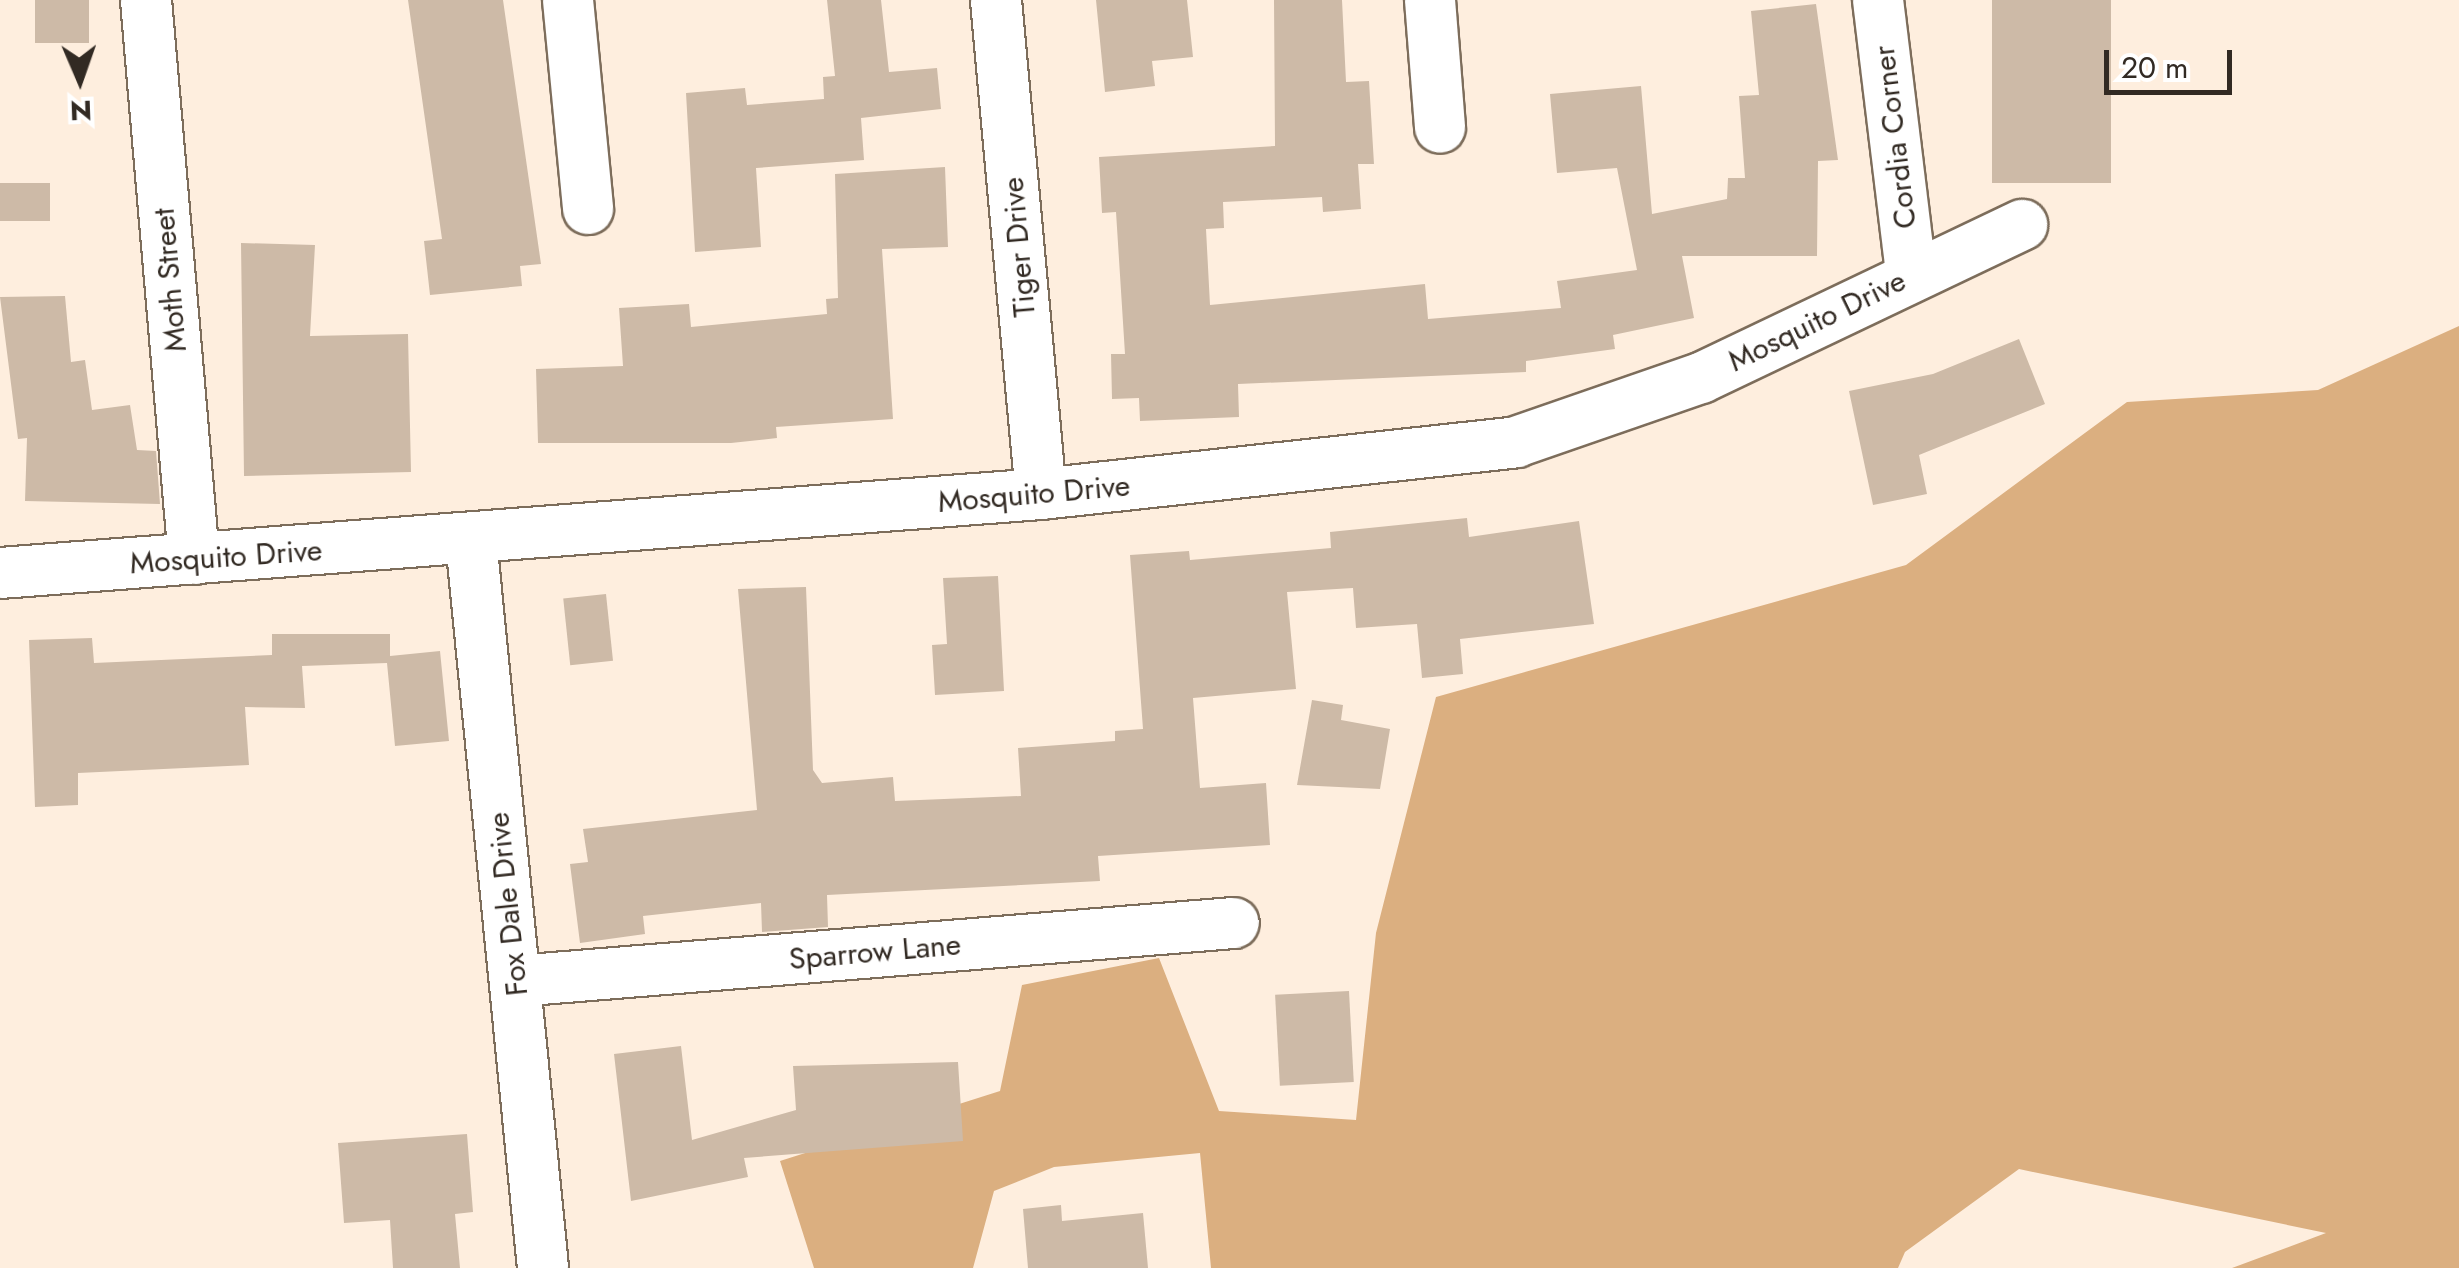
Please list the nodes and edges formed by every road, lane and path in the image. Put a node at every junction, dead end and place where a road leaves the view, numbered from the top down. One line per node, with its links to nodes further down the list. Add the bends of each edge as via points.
1 (146, 0): 12 (street, Moth Street)
2 (568, 0): 7 (street)
3 (996, 0): 10 (street, Tiger Drive)
4 (1430, 0): 6 (street)
5 (1878, 0): 9 (street, Cordia Corner)
6 (1440, 128)
7 (588, 209)
8 (2022, 225): 9 (street, Mosquito Drive)
9 (1911, 274): 10 (street, Mosquito Drive, via 1701,378 1516,442)
10 (1041, 494): 11 (street, Mosquito Drive)
11 (471, 540): 12 (street, Mosquito Drive); 15 (street, Fox Dale Drive)
12 (194, 559): 13 (street, Mosquito Drive)
13 (0, 573)
14 (1234, 924): 15 (street, Sparrow Lane)
15 (516, 981): 16 (street, Fox Dale Drive)
16 (543, 1268)

